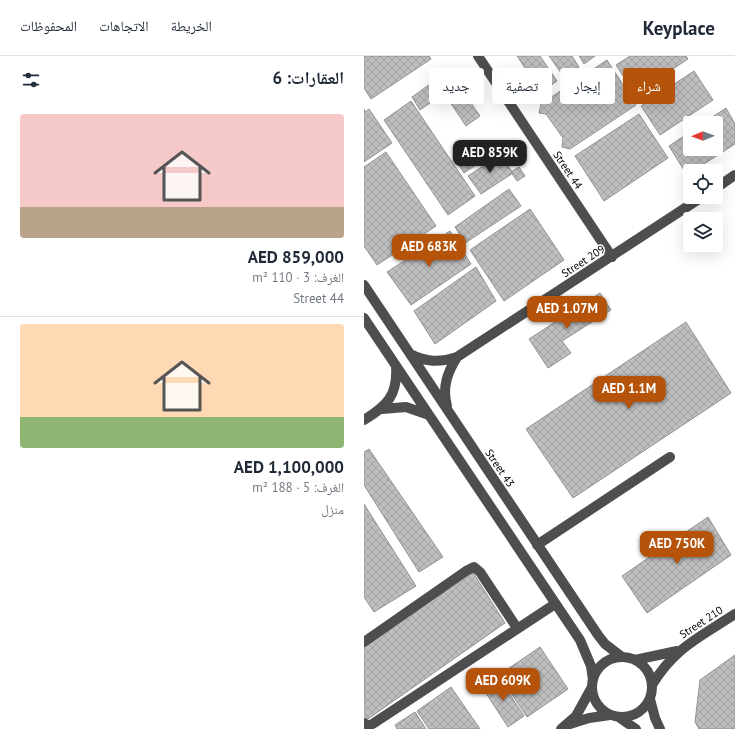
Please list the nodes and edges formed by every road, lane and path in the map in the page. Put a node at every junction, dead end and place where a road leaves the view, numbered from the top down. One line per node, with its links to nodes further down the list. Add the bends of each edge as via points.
1 (478, 56): 5 (street, Street 44)
2 (735, 175): 3 (street)
3 (723, 183)
4 (692, 204): 5 (street, Street 209)
5 (612, 257): 9 (street, Street 209)
6 (364, 285): 8 (street, Street 43)
7 (364, 318): 10 (street)
8 (409, 353): 9 (street, Street 209, via 432,362); 12 (street, Street 43)
9 (457, 358): 12 (street, Street 209, via 446,377 445,400)
10 (396, 365): 11 (street, via 394,389); 13 (street)
11 (382, 409): 13 (street, via 406,407); 14 (street)
12 (448, 410): 16 (street, Street 43)
13 (429, 414): 17 (street)
14 (364, 420)
15 (670, 457): 16 (street)
16 (537, 545): 22 (street, Street 43, via 598,636)
17 (555, 604): 19 (street); 24 (street, via 580,640 591,666)
18 (735, 614): 21 (street, Street 210)
19 (517, 628): 20 (street, via 480,572 474,567); 28 (street, via 374,723 369,726)
20 (364, 642)
21 (679, 650): 23 (street, Street 210); 25 (street, Street 210, via 664,666)
22 (622, 657): 23 (street); 24 (street, via 604,664)
23 (635, 660): 25 (street, via 649,673)
24 (593, 684): 27 (street, via 595,701); 29 (street, via 582,707)
25 (652, 685): 26 (street)
26 (650, 699): 27 (street, via 641,711 627,717); 31 (street)
27 (615, 716): 29 (street, via 589,718); 30 (street)
28 (364, 723)
29 (564, 727)
30 (636, 729)
31 (660, 729)

